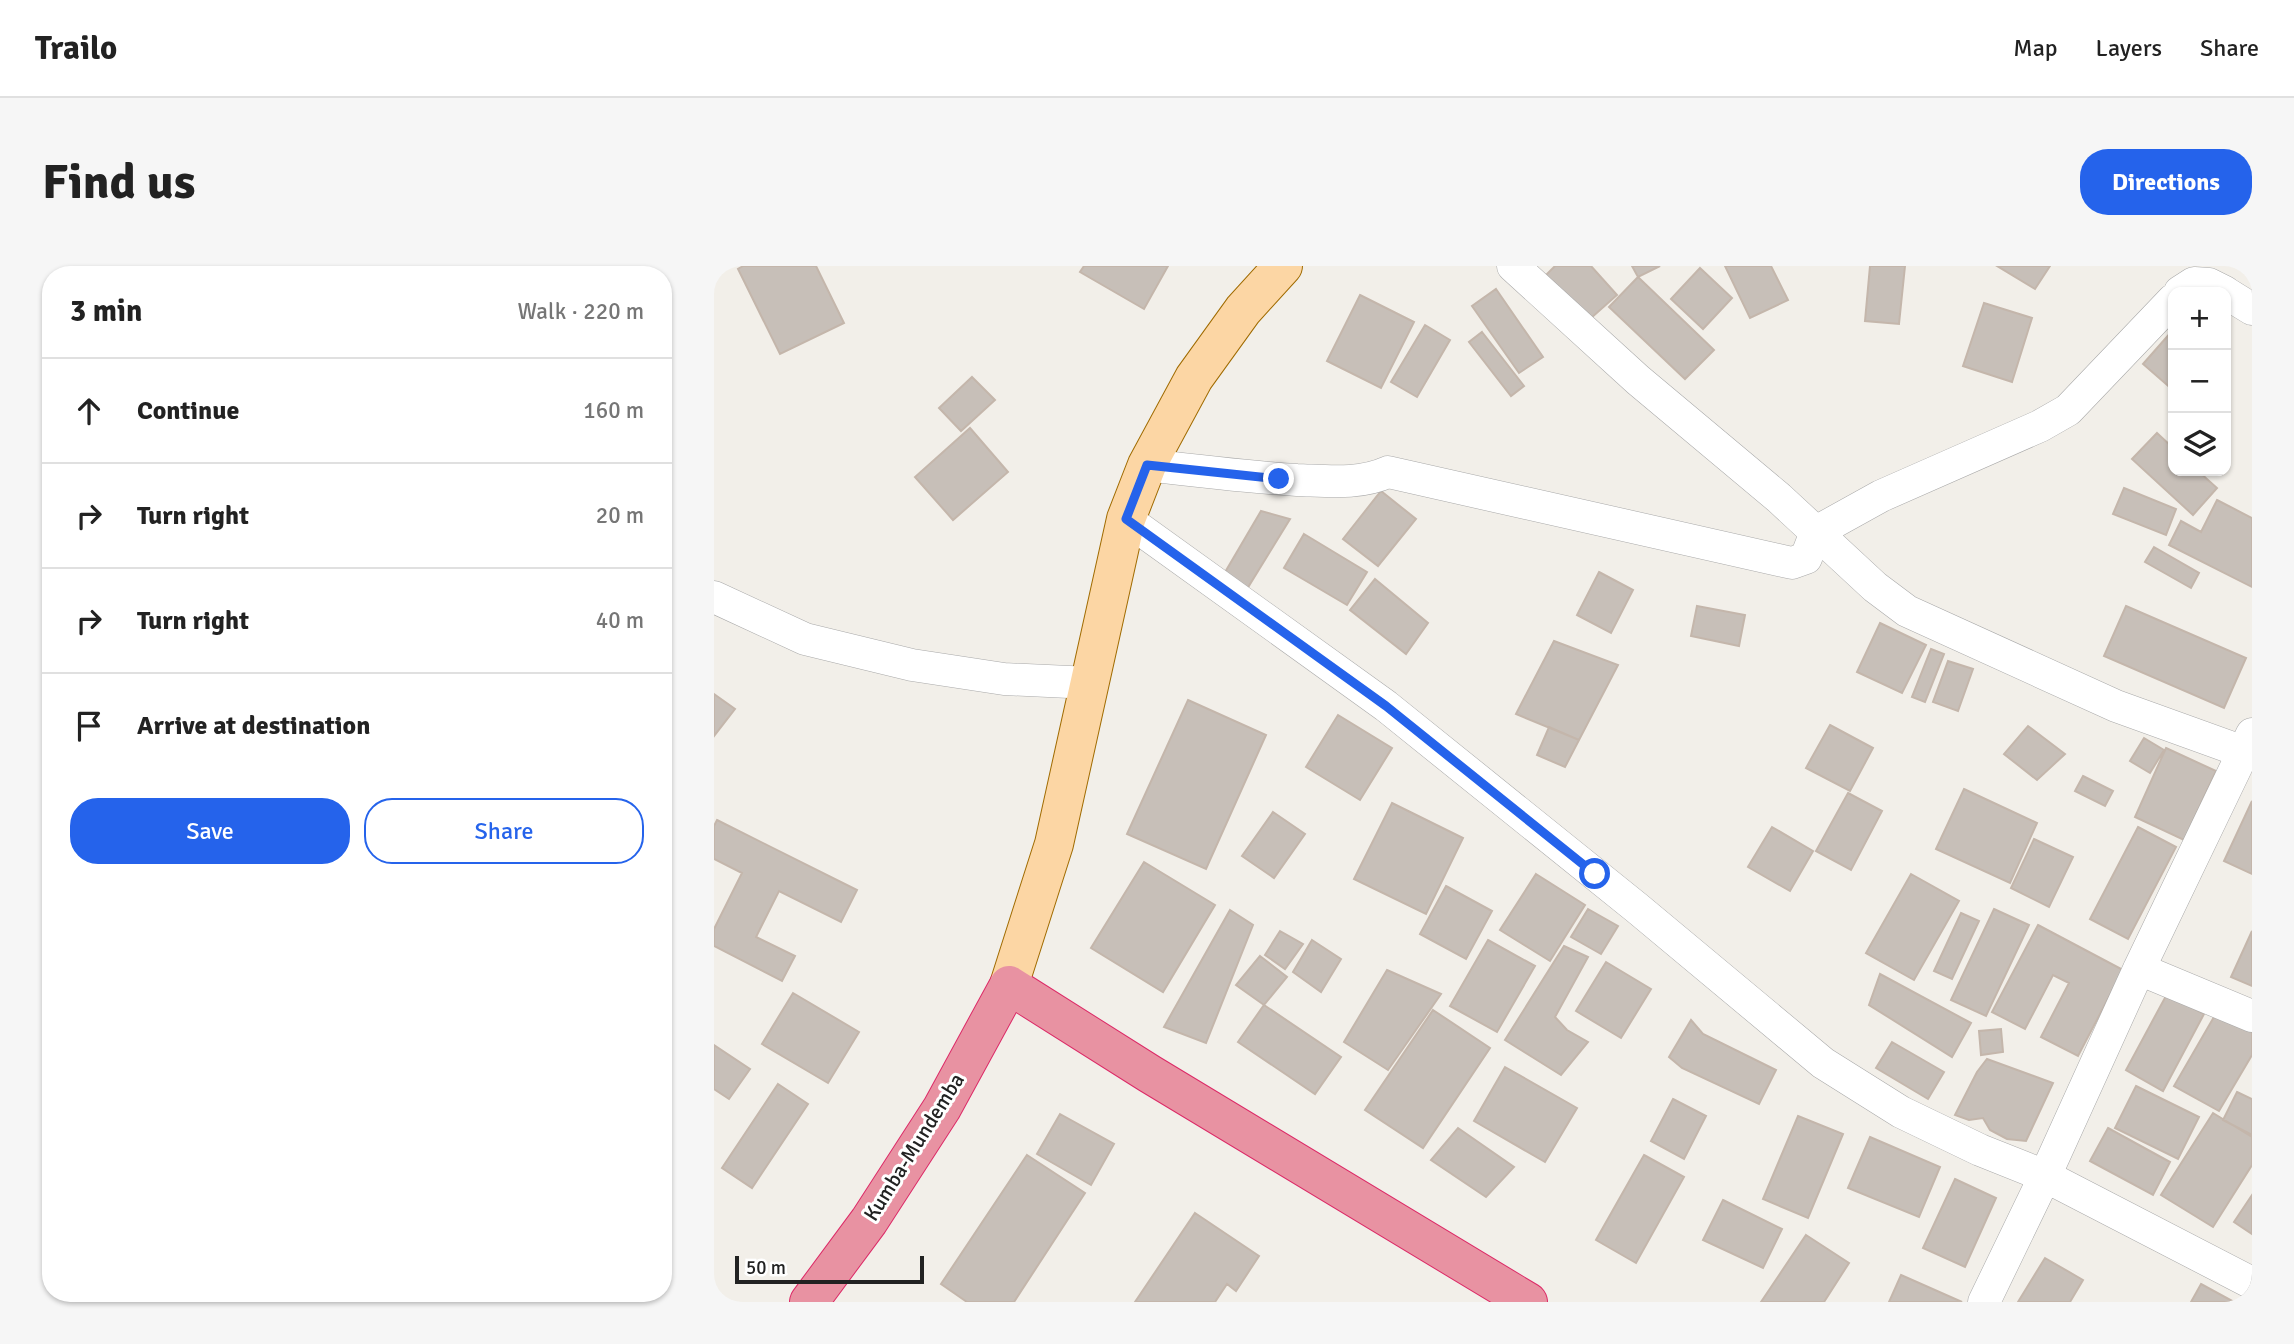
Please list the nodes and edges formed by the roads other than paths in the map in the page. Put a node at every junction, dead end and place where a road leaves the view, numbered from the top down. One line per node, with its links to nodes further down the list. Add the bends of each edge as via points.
1 (1283, 266): 8 (main road, via 1243,310 1194,378)
2 (1513, 266): 10 (street)
3 (2188, 287): 4 (street, via 2194,283)
4 (2214, 287)
5 (2231, 297): 7 (street)
6 (2168, 305): 10 (street, via 2068,410 1881,496)
7 (2252, 309)
8 (1147, 465): 9 (main road); 10 (street, via 1343,482 1388,472 1792,564 1805,558)
9 (1126, 519): 12 (main road); 17 (street, via 1386,706 1823,1063 1901,1112)
10 (1816, 532): 13 (street, via 1907,611 2116,706)
11 (714, 597): 12 (street, via 805,639 912,665 1004,679)
12 (1091, 683): 15 (main road, via 1054,844)
13 (2249, 747): 14 (street)
14 (2139, 970): 16 (street); 17 (street)
15 (1009, 985): 19 (highway, Kumba-Mundemba, via 934,1119 869,1222); 20 (highway)
16 (2252, 1016)
17 (2045, 1176): 18 (street); 21 (street)
18 (2252, 1283)
19 (809, 1302)
20 (1528, 1302)
21 (1984, 1302)

